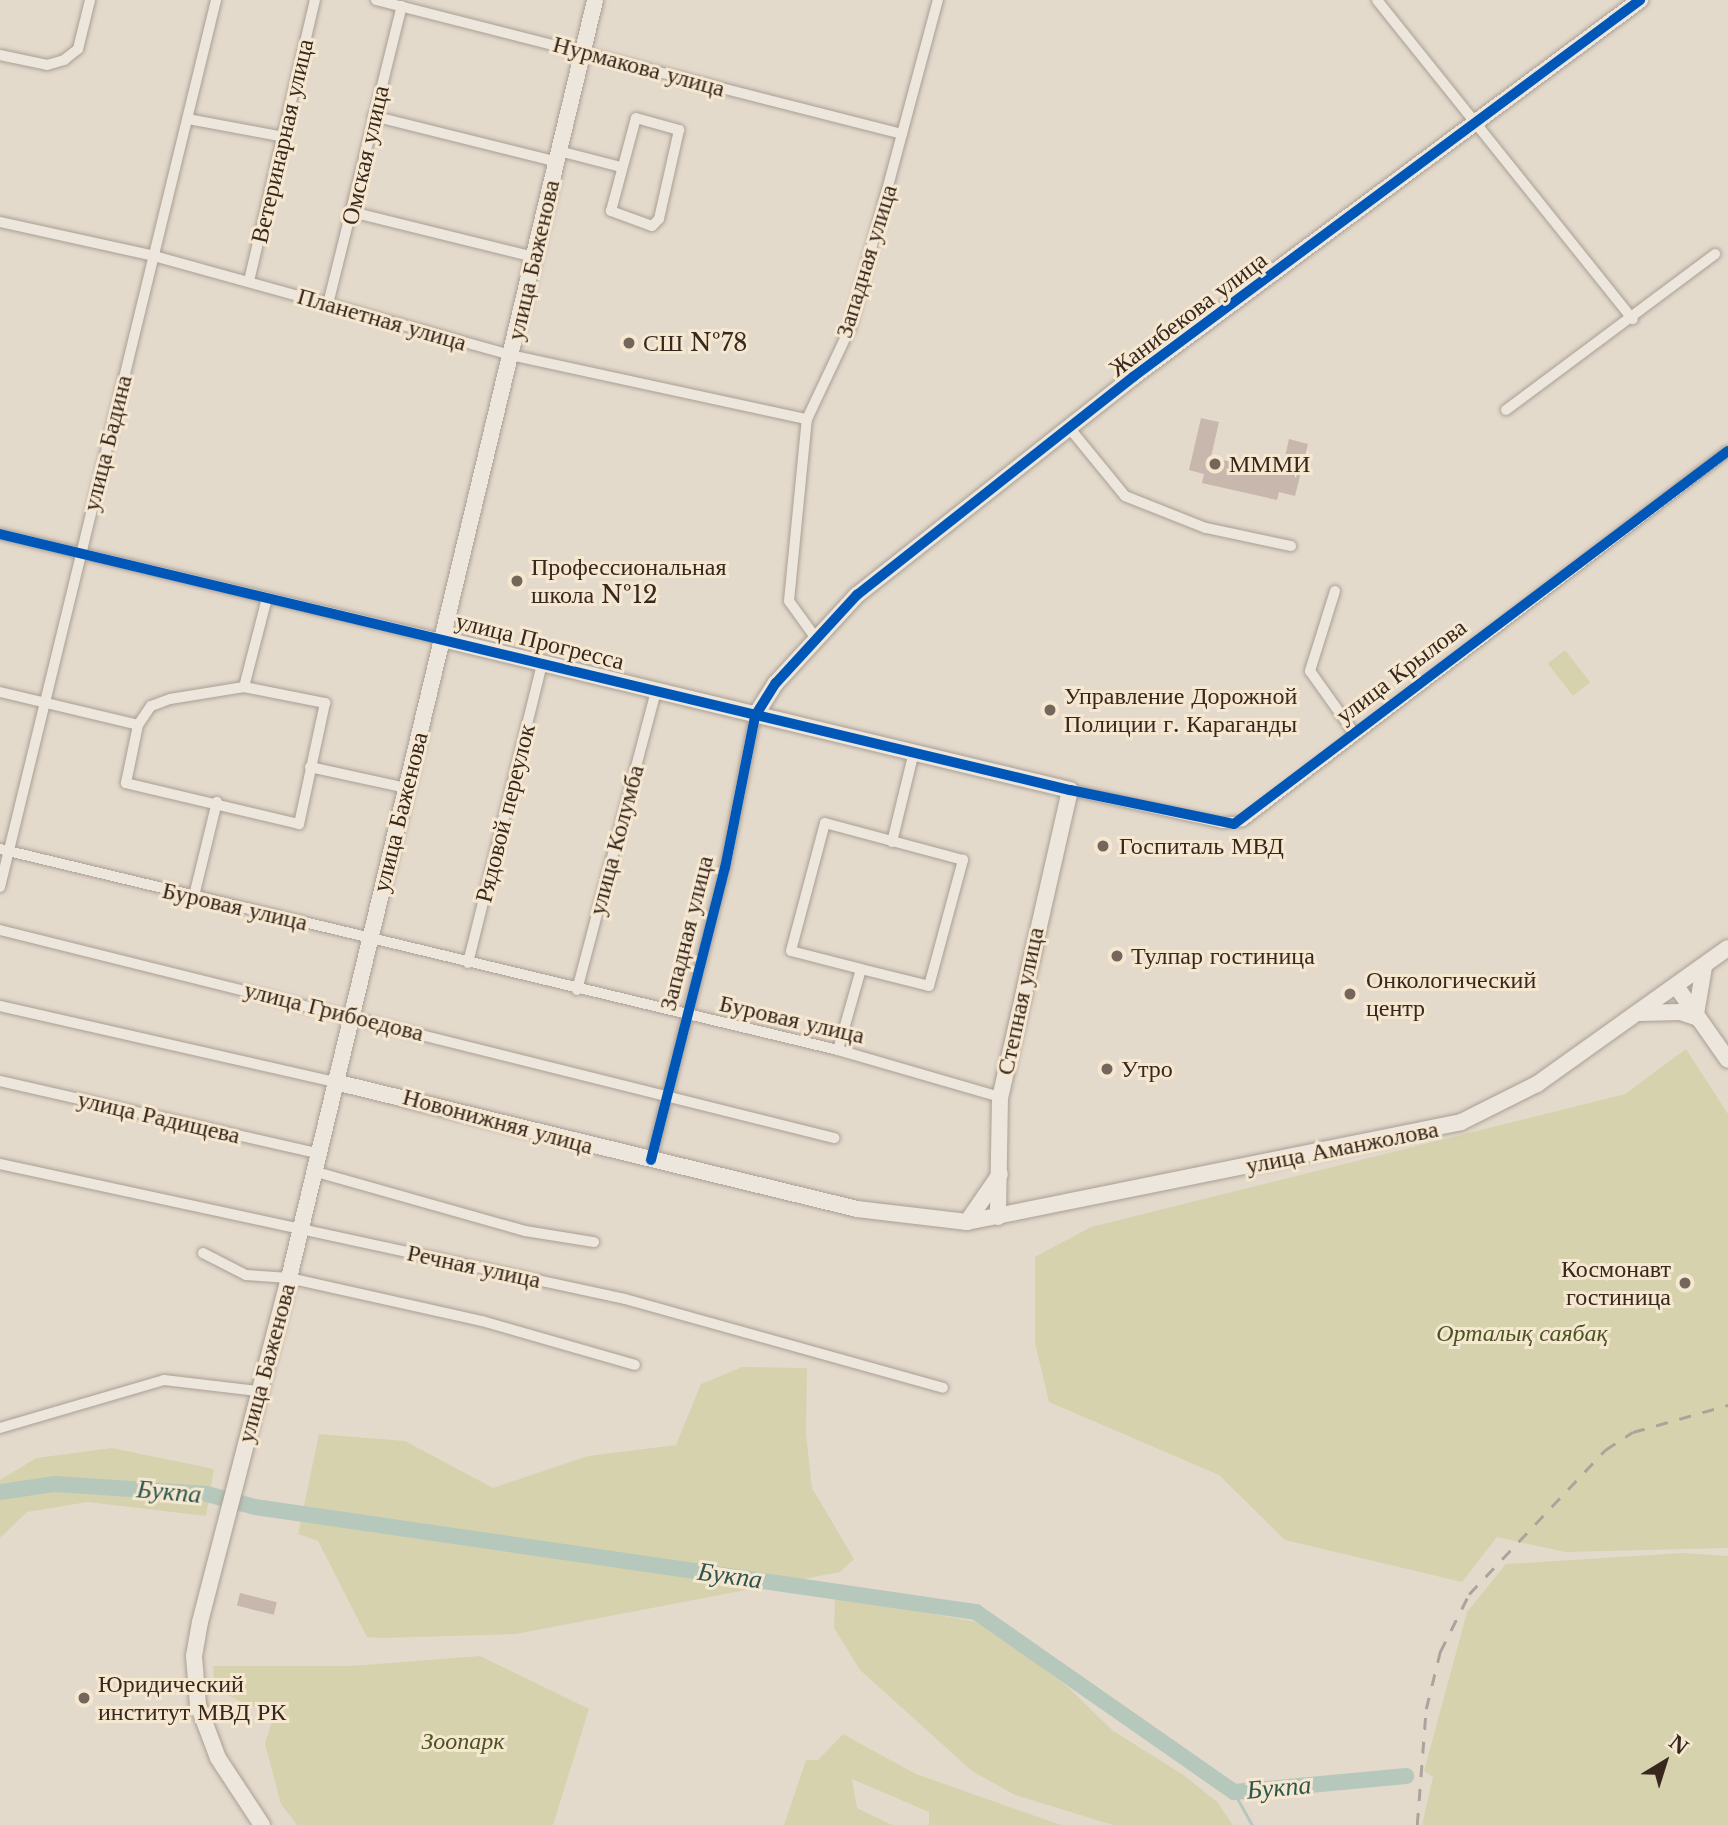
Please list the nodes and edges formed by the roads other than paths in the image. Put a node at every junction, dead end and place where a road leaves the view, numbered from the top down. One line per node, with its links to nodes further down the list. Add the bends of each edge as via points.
1 (90, 0): 11 (street, via 78,49 64,60 47,65)
2 (216, 0): 13 (street, улица Бадина)
3 (315, 0): 16 (street, Ветеринарная улица)
4 (376, 0): 9 (street, Нурмакова улица)
5 (595, 0): 10 (main road, улица Баженова)
6 (938, 0): 15 (street, Западная улица)
7 (1377, 0): 14 (street)
8 (1640, 0): 14 (main road, Жанибекова улица)
9 (402, 6): 10 (street, Нурмакова улица); 12 (street, Омская улица)
10 (582, 53): 15 (street, Нурмакова улица); 17 (main road, улица Баженова)
11 (0, 55)
12 (373, 116): 17 (street); 19 (street, Омская улица)
13 (188, 119): 16 (street); 22 (street, улица Бадина)
14 (1476, 125): 26 (street); 30 (main road, Жанибекова улица, via 1133,377)
15 (902, 134): 29 (street, Западная улица, via 850,328)
16 (284, 137): 24 (street, Ветеринарная улица)
17 (558, 157): 18 (street); 23 (main road, улица Баженова)
18 (621, 167): 18 (street, via 612,214 655,225 678,128 635,119)
19 (352, 212): 23 (street); 25 (street, Омская улица)
20 (0, 222): 22 (street, Планетная улица)
21 (1715, 254): 26 (street)
22 (154, 256): 24 (street, Планетная улица); 35 (street, улица Бадина)
23 (534, 257): 27 (main road, улица Баженова)
24 (249, 281): 25 (street, Планетная улица)
25 (328, 304): 27 (street, Планетная улица)
26 (1633, 319): 28 (street)
27 (510, 355): 29 (street, Планетная улица); 39 (main road, улица Баженова)
28 (1506, 410)
29 (807, 419): 38 (street, Западная улица, via 789,601)
30 (1070, 430): 34 (street, via 1125,496 1206,528); 38 (main road, Жанибекова улица, via 857,596)
31 (1724, 454): 32 (street); 47 (street, улица Крылова)
32 (1728, 468)
33 (0, 534): 35 (street, улица Прогресса)
34 (1291, 546)
35 (80, 552): 37 (street, улица Прогресса); 44 (street, улица Бадина)
36 (1335, 591): 47 (street, via 1310,671)
37 (267, 598): 39 (street, улица Прогресса); 41 (street)
38 (815, 637): 45 (main road, Жанибекова улица)
39 (442, 639): 40 (main road, улица Прогресса); 50 (main road, улица Баженова)
40 (542, 664): 42 (main road, улица Прогресса); 60 (street, Рядовой переулок)
41 (244, 687): 46 (street, via 170,699 151,706); 49 (street, via 325,703)
42 (656, 691): 45 (main road, улица Прогресса); 64 (street, улица Колумба)
43 (0, 692): 44 (street)
44 (46, 701): 46 (street); 54 (street, улица Бадина)
45 (755, 716): 48 (main road, улица Прогресса); 68 (street, Западная улица, via 725,869)
46 (138, 725): 52 (street, via 126,783)
47 (1354, 733): 51 (street, улица Крылова, via 1234,824)
48 (914, 752): 51 (main road, улица Прогресса); 53 (street)
49 (310, 767): 50 (street); 52 (street, via 299,824)
50 (406, 788): 58 (main road, улица Баженова)
51 (1070, 790): 75 (main road, Степная улица)
52 (217, 802): 56 (street)
53 (892, 842): 62 (street, via 825,824 791,951); 62 (street, via 963,860 948,922 929,986)
54 (4, 850): 55 (street, улица Бадина); 56 (street, Буровая улица)
55 (0, 887)
56 (194, 896): 58 (street, Буровая улица)
57 (0, 930): 67 (street, улица Грибоедова)
58 (370, 937): 60 (street, Буровая улица); 67 (main road, улица Баженова)
59 (1728, 948): 61 (main road)
60 (468, 963): 64 (street, Буровая улица)
61 (1704, 967): 63 (main road); 69 (main road)
62 (861, 969): 70 (street)
63 (1676, 986): 66 (main road, улица Аманжолова); 69 (main road)
64 (577, 989): 68 (street, Буровая улица)
65 (0, 1006): 73 (street, Новонижняя улица)
66 (1640, 1013): 69 (main road); 82 (main road, улица Аманжолова, via 1537,1084 1461,1122)
67 (351, 1014): 73 (main road, улица Баженова); 74 (street, улица Грибоедова)
68 (686, 1016): 70 (street, Буровая улица); 74 (street, Западная улица)
69 (1697, 1016): 71 (main road)
70 (838, 1050): 75 (street, Буровая улица)
71 (1728, 1060)
72 (0, 1081): 77 (street, улица Радищева)
73 (335, 1082): 77 (main road, улица Баженова); 78 (main road, Новонижняя улица)
74 (667, 1096): 76 (street, улица Грибоедова); 78 (street, Западная улица)
75 (1000, 1097): 81 (main road, Степная улица)
76 (834, 1138)
77 (317, 1153): 80 (main road, улица Баженова)
78 (651, 1160): 83 (main road, Новонижняя улица, via 857,1209)
79 (0, 1164): 84 (street, Речная улица)
80 (313, 1171): 84 (main road, улица Баженова); 85 (street, via 525,1231)
81 (1000, 1174): 82 (main road, Степная улица); 83 (main road)
82 (998, 1217): 83 (main road, Новонижняя улица)
83 (967, 1222)
84 (299, 1228): 87 (main road, улица Баженова); 89 (street, Речная улица, via 625,1298)
85 (594, 1242)
86 (203, 1253): 87 (street, via 246,1275)
87 (289, 1278): 88 (street, via 482,1321); 90 (main road, улица Баженова)
88 (635, 1365)
89 (943, 1388)
90 (257, 1391): 91 (street, via 164,1380); 92 (main road, улица Баженова, via 194,1656 198,1705 218,1758)
91 (0, 1428)
92 (262, 1825)

